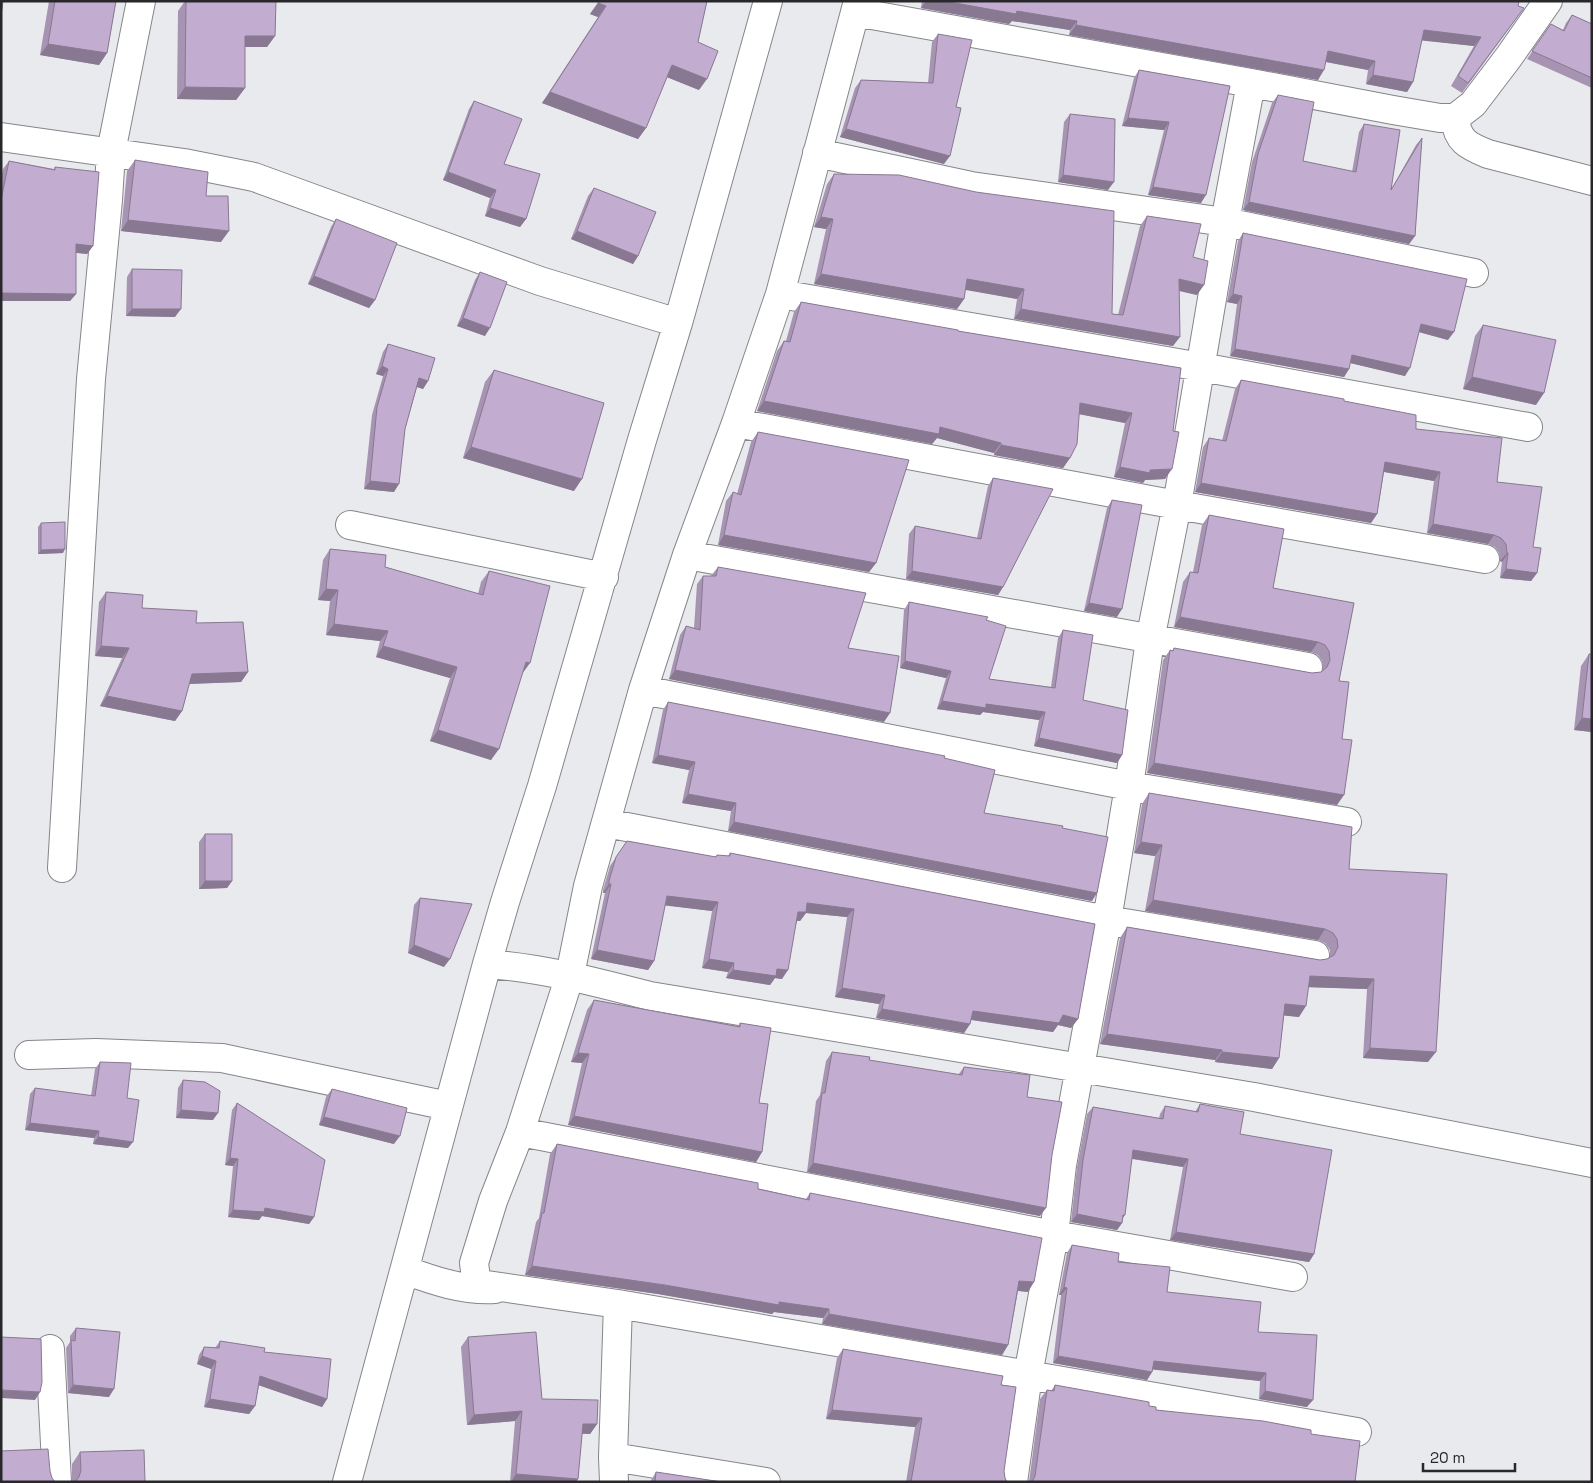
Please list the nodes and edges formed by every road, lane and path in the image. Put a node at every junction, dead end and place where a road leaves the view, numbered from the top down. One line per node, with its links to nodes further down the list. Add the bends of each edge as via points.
1 (142, 1): 8 (street)
2 (768, 1): 14 (street)
3 (1548, 1): 6 (street, via 1473,104)
4 (856, 7): 5 (street); 9 (street)
5 (1251, 82): 6 (street, via 1393,110); 11 (street)
6 (1455, 118): 10 (street, via 1461,138 1477,150)
7 (1, 137): 8 (street)
8 (111, 152): 14 (street, via 184,162 254,177 540,281); 29 (street, via 91,379)
9 (817, 153): 11 (street, via 971,186); 13 (street)
10 (1592, 181)
11 (1225, 222): 12 (street); 15 (street)
12 (1474, 273)
13 (780, 294): 15 (street); 16 (street)
14 (678, 323): 22 (street)
15 (1201, 367): 17 (street); 18 (street)
16 (736, 424): 18 (street); 20 (street)
17 (1528, 427)
18 (1177, 505): 21 (street); 23 (street)
19 (350, 525): 22 (street)
20 (687, 555): 23 (street); 25 (street)
21 (1485, 560)
22 (604, 577): 32 (street, via 505,902)
23 (1150, 640): 24 (street); 26 (street)
24 (1308, 668)
25 (643, 690): 26 (street); 28 (street)
26 (1129, 786): 27 (street); 30 (street)
27 (1347, 822)
28 (606, 823): 30 (street); 33 (street, via 588,886)
29 (62, 868)
30 (1107, 920): 31 (street); 35 (street)
31 (1315, 955)
32 (496, 964): 33 (street); 36 (street)
33 (570, 975): 35 (street, via 650,996); 37 (street)
34 (28, 1055): 36 (street, via 96,1053 222,1058)
35 (1079, 1068): 38 (street, via 1264,1099); 39 (street)
36 (448, 1106): 40 (street)
37 (520, 1132): 39 (street); 42 (street, via 493,1201 474,1263 478,1281)
38 (1592, 1162)
39 (1054, 1235): 41 (street); 45 (street)
40 (405, 1270): 42 (street, via 470,1289); 49 (street)
41 (1293, 1277)
42 (504, 1289): 43 (street)
43 (618, 1304): 45 (street); 47 (street)
44 (50, 1349): 48 (street)
45 (1028, 1375): 46 (street); 51 (street)
46 (1356, 1432)
47 (613, 1470): 50 (street)
48 (57, 1482)
49 (347, 1482)
50 (766, 1482)
51 (1012, 1482)

